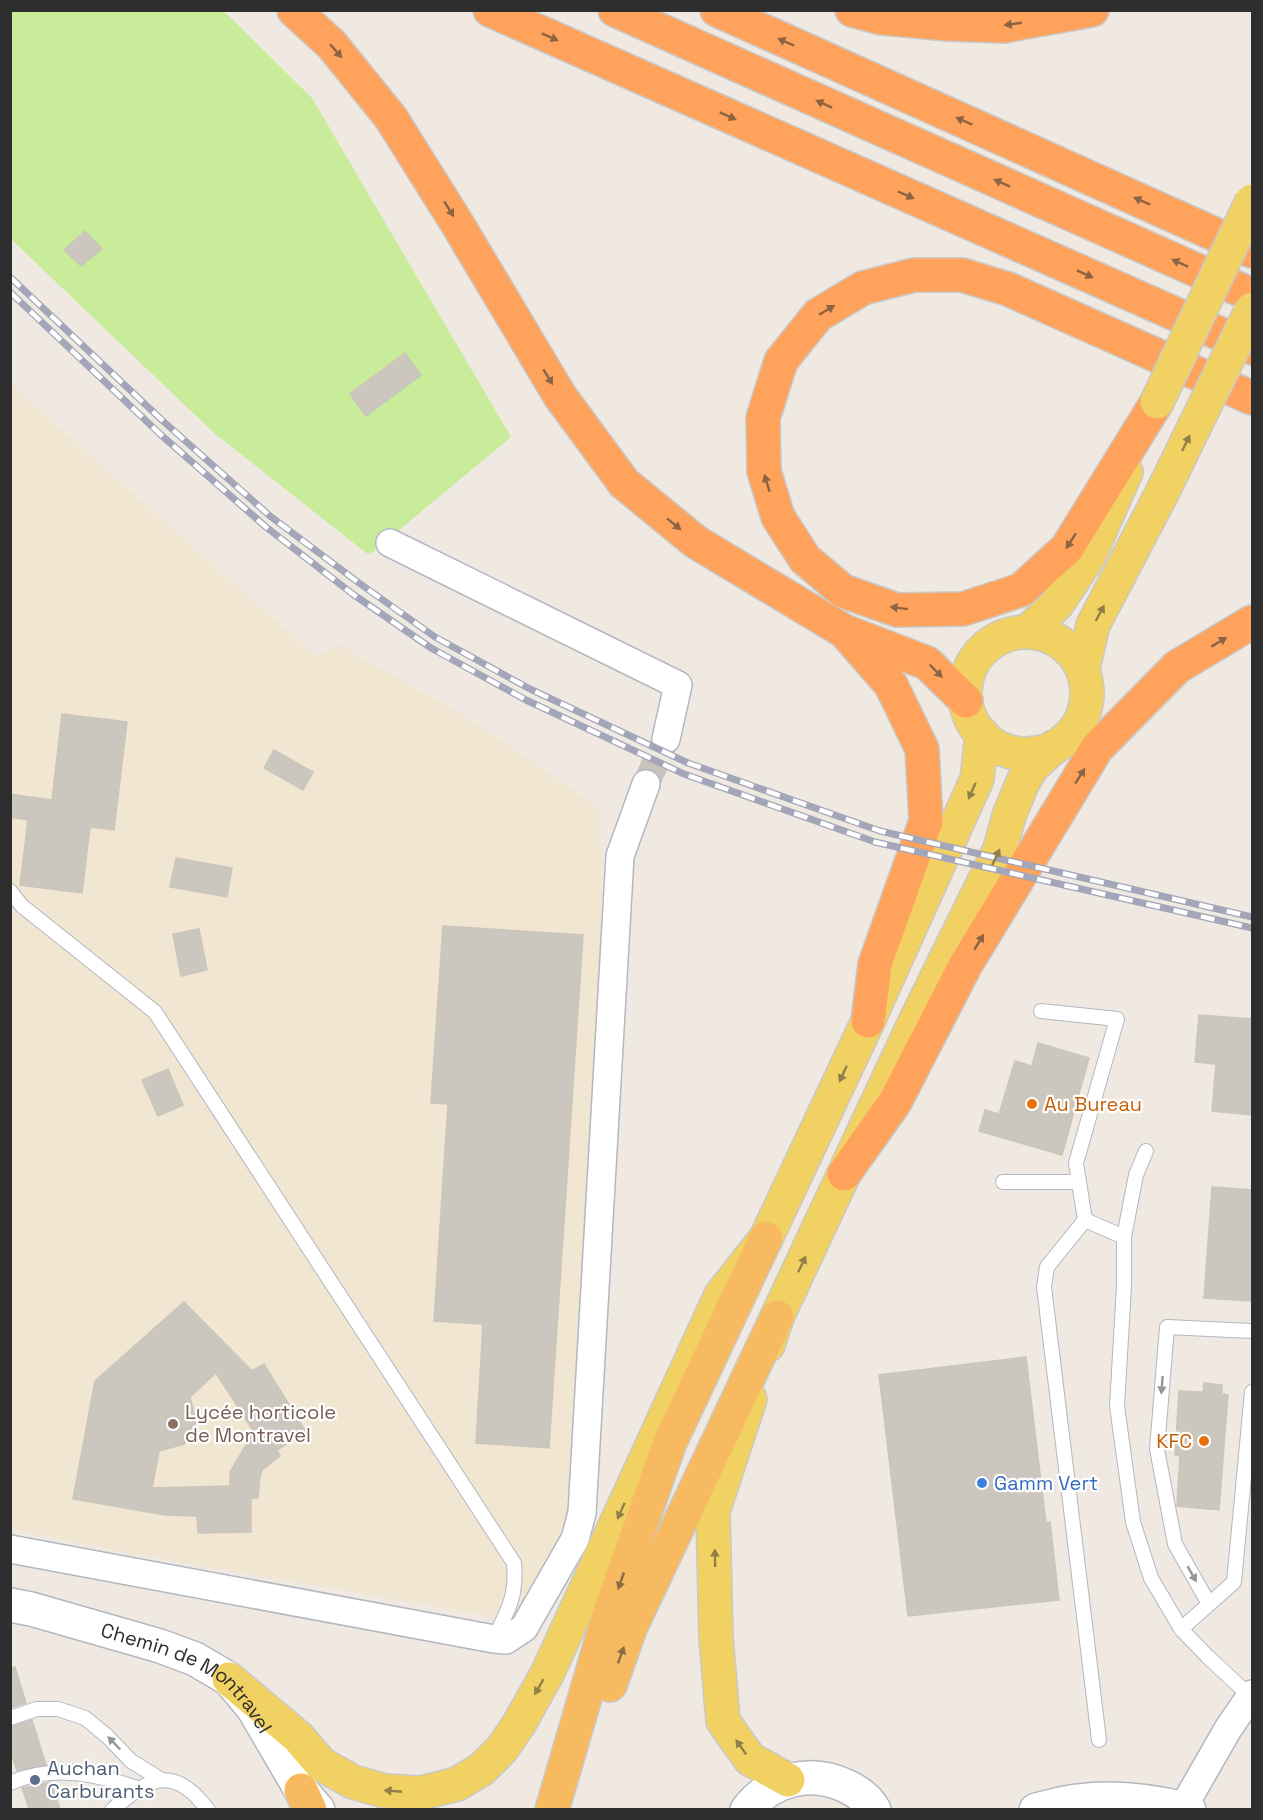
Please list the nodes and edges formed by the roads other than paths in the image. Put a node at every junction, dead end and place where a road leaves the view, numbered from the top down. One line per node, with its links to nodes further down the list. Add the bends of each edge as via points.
1 (294, 10): 16 (highway, one-way to 16, via 332,45 392,118 560,396 624,483 696,542)
2 (490, 10): 11 (highway, one-way to 11)
3 (615, 10): 9 (highway, one-way to 3)
4 (717, 10): 8 (highway, one-way to 4)
5 (852, 10): 6 (highway, one-way to 5, via 1004,26 882,18)
6 (1092, 10)
7 (1252, 201): 13 (main road, bridge)
8 (1252, 251)
9 (1252, 295)
10 (1252, 309): 18 (main road, one-way to 10, bridge, via 1093,626)
11 (1252, 348)
12 (1252, 398): 13 (highway, one-way to 12, via 1067,548 1020,590 963,609 897,610 843,591 805,559 778,517 764,471 763,418 780,361 818,315 863,288 914,275 962,275 1008,289)
13 (1156, 402): 17 (main road, via 1089,556 1057,604)
14 (390, 543): 21 (street, via 678,685)
15 (1252, 622): 28 (highway, one-way to 15, via 895,1102 965,966 1097,748 1177,667)
16 (844, 631): 19 (highway, one-way to 19, via 927,663); 26 (highway, via 891,685 922,749 926,821 875,964)
17 (1028, 632): 18 (main road, via 1044,634 1063,644); 19 (main road, via 999,638 982,651 972,665)
18 (1083, 668): 22 (main road, via 1087,703 1083,716 1072,734)
19 (966, 701): 20 (main road)
20 (982, 734): 22 (main road, via 1012,752 1033,754); 26 (main road, one-way to 26, via 977,779)
21 (666, 739)
22 (1054, 747): 28 (main road, one-way to 22, via 1000,849 1022,784 1032,767)
23 (646, 784): 41 (street, via 620,856 582,1513 575,1539 524,1628 506,1641)
24 (10, 891): 41 (lane, via 22,906 155,1012 514,1563 511,1604)
25 (1041, 1011): 30 (lane, via 1117,1019 1076,1163)
26 (868, 1022): 33 (main road, one-way to 33)
27 (1146, 1151): 32 (lane, via 1136,1175)
28 (844, 1174): 34 (main road, one-way to 28)
29 (1003, 1182): 30 (lane)
30 (1079, 1182): 31 (lane)
31 (1085, 1220): 32 (lane); 45 (lane, via 1047,1267 1044,1287)
32 (1124, 1237): 40 (lane, via 1117,1406 1133,1522 1151,1578)
33 (766, 1238): 42 (main road, one-way to 42, via 720,1295 547,1674 519,1724 483,1769 457,1784 421,1793 385,1791 353,1782 321,1764 298,1737); 53 (highway, one-way to 53, via 670,1442 610,1612)
34 (777, 1317): 47 (main road, one-way to 34, via 750,1759 723,1721 716,1638 713,1511); 54 (highway, one-way to 34, via 631,1626)
35 (1252, 1331): 38 (lane, one-way to 38, via 1167,1327 1157,1449 1175,1544)
36 (1252, 1392): 38 (lane, via 1234,1582)
37 (10, 1549): 41 (street)
38 (1209, 1604): 40 (lane)
39 (10, 1605): 42 (street, Chemin de Montravel, via 160,1646 195,1659)
40 (1181, 1629): 43 (lane)
41 (494, 1639)
42 (229, 1679): 50 (street, Chemin de Montravel, via 253,1708)
43 (1252, 1695): 58 (street, via 1189,1797)
44 (10, 1718): 46 (lane, one-way to 44, via 131,1761 85,1718 58,1709 37,1709)
45 (1099, 1740)
46 (160, 1779): 49 (lane); 52 (lane, via 185,1786)
47 (788, 1780): 55 (street, via 766,1791); 56 (street, via 834,1780 855,1790)
48 (10, 1783): 49 (lane, via 37,1774 82,1773)
49 (140, 1789): 51 (lane)
50 (310, 1803)
51 (112, 1809)
52 (208, 1809)
53 (552, 1809)
54 (569, 1809)
55 (747, 1809)
56 (874, 1809)
57 (1036, 1809): 58 (street, via 1119,1798)
58 (1187, 1809)

